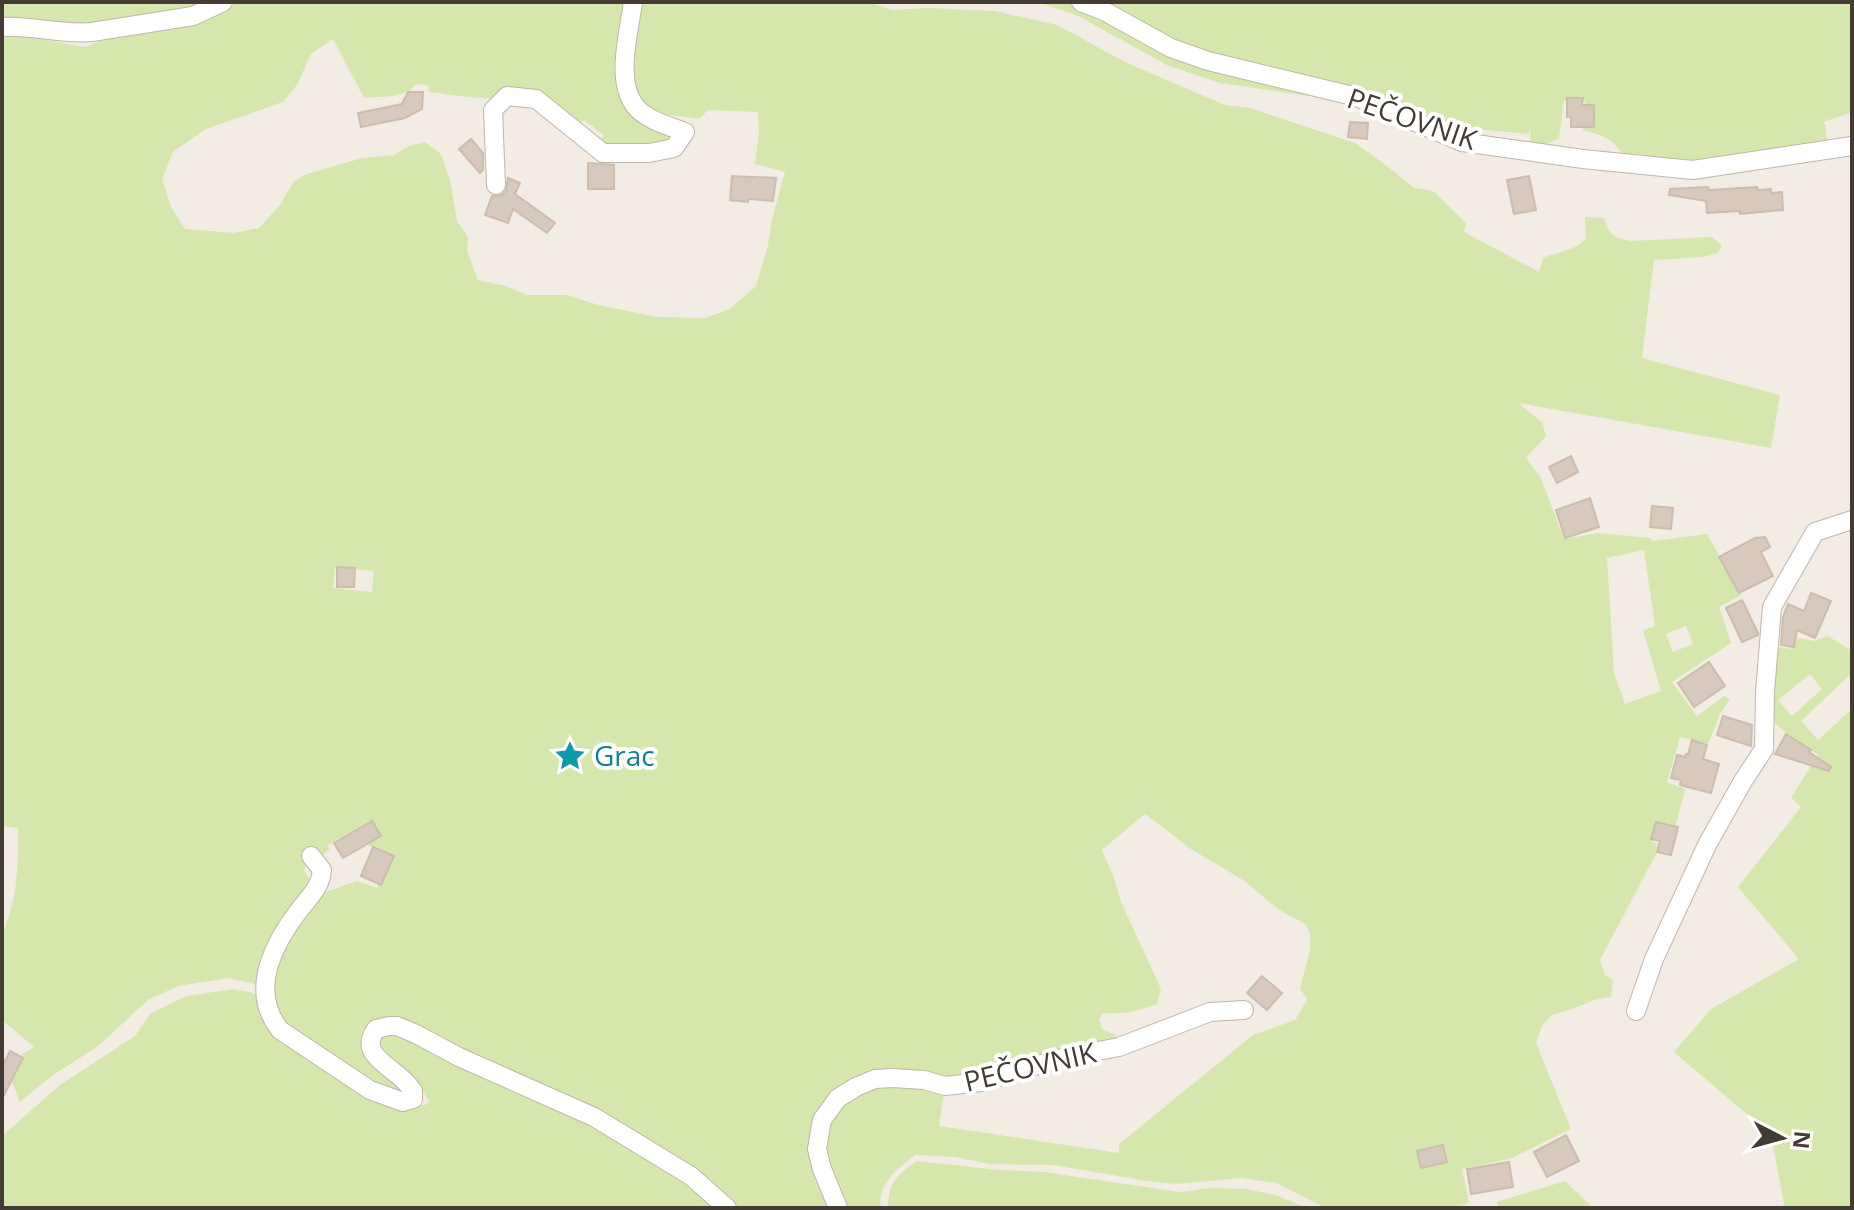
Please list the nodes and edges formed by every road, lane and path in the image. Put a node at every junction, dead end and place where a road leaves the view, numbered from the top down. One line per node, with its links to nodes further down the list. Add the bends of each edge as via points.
1 (223, 2): 4 (street, via 193,16 92,32)
2 (633, 2): 6 (street, via 625,87 636,108 685,132 674,148 603,153 536,99 507,96 493,110)
3 (1081, 2): 5 (street, PEČOVNIK, via 1171,48 1357,97 1462,142 1693,170)
4 (2, 27)
5 (1852, 146)
6 (496, 185)
7 (1852, 520): 10 (street, via 1815,532 1772,607 1764,749 1708,843)
8 (311, 856): 11 (street, via 322,870 321,881 276,947 263,992 280,1030 370,1090 409,1102 413,1091 371,1047 376,1029 397,1026 594,1117 691,1176)
9 (1244, 1010): 12 (street, PEČOVNIK, via 1210,1012 1119,1047 981,1082 945,1086 893,1078 856,1087 838,1098 822,1120 817,1149)
10 (1636, 1011)
11 (727, 1208)
12 (838, 1208)

